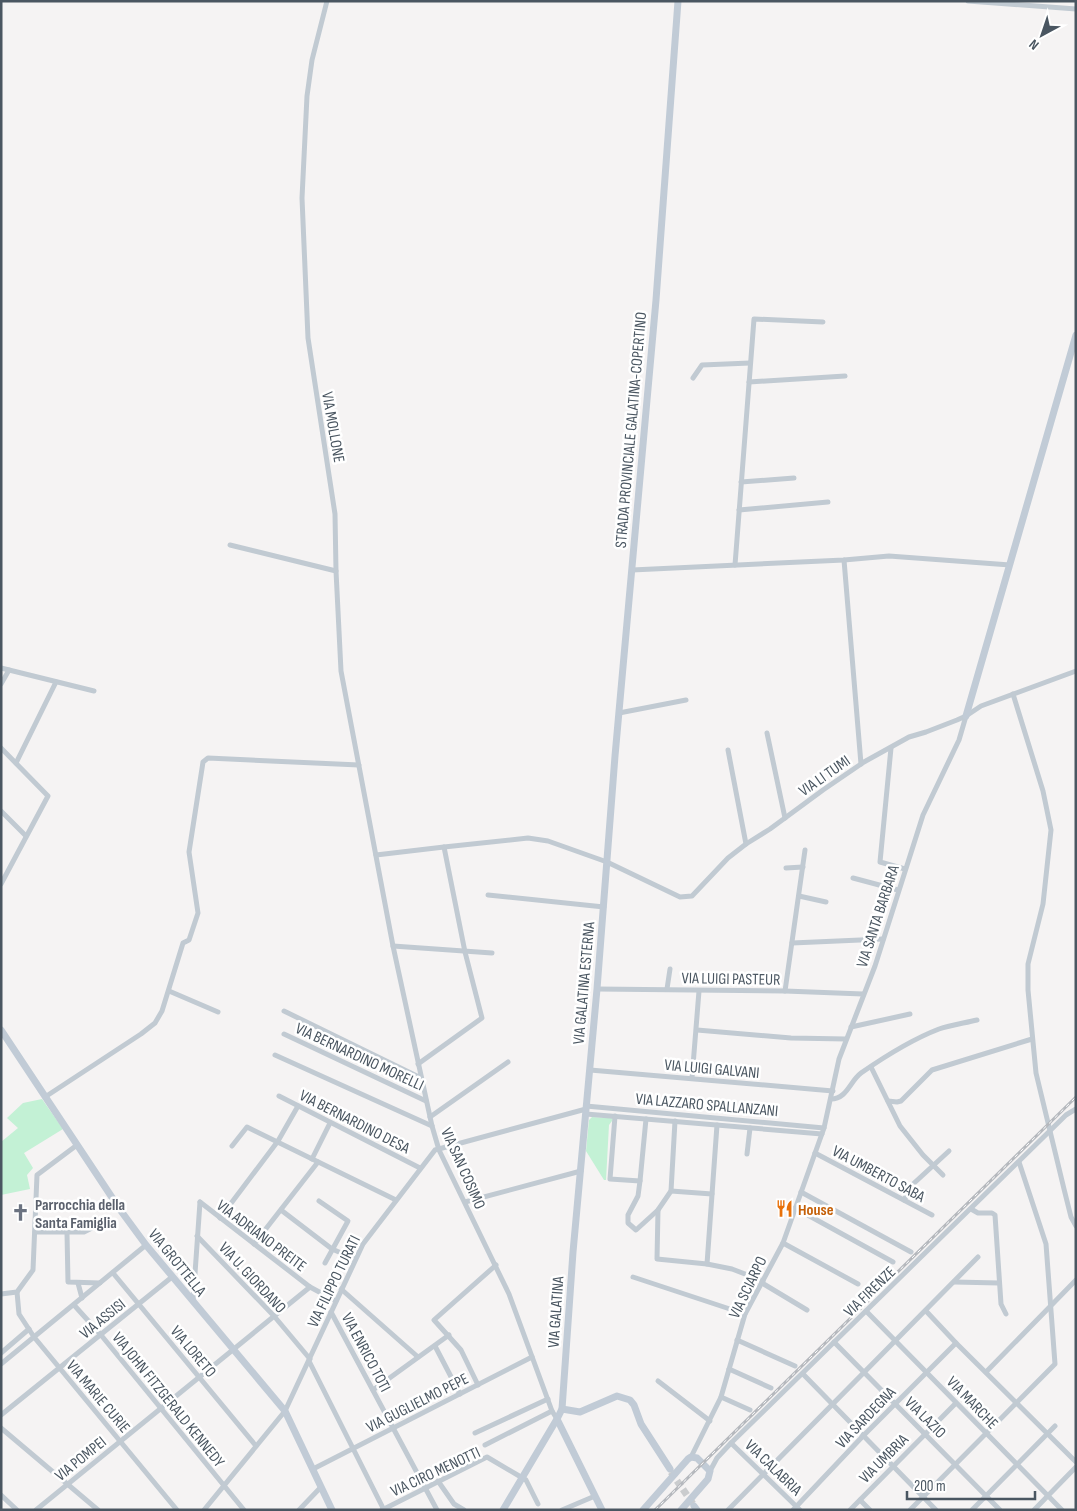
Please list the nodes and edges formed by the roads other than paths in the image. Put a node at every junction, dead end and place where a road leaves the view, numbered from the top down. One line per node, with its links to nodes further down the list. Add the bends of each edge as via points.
1 (327, 1): 20 (street, VIA MOLLONE, via 312,60 302,198 308,338 335,514)
2 (678, 1): 19 (street, STRADA PROVINCIALE GALATINA-COPERTINO)
3 (968, 1): 4 (street)
4 (1076, 9)
5 (823, 322): 7 (street, via 754,319)
6 (1076, 335): 18 (street)
7 (750, 363): 9 (street, via 702,365); 10 (street)
8 (845, 376): 10 (street)
9 (693, 378)
10 (749, 382): 12 (street)
11 (794, 478): 12 (street)
12 (741, 482): 14 (street)
13 (828, 502): 14 (street)
14 (739, 510): 17 (street)
15 (230, 545): 20 (street)
16 (844, 560): 17 (street); 18 (street, via 889,556); 36 (street)
17 (735, 565): 19 (street)
18 (1010, 565): 30 (street)
19 (632, 570): 29 (street, STRADA PROVINCIALE GALATINA-COPERTINO)
20 (336, 571): 37 (street, VIA MOLLONE, via 341,672)
21 (1, 668): 22 (street)
22 (10, 670): 24 (street); 25 (street)
23 (1076, 671): 27 (street, VIA LI TUMI)
24 (56, 682): 26 (street); 35 (street)
25 (1, 684)
26 (94, 691)
27 (1013, 694): 30 (street, VIA LI TUMI, via 981,706); 77 (street, via 1043,791 1051,830 1043,904 1028,964)
28 (686, 700): 29 (street)
29 (619, 713): 45 (street, STRADA PROVINCIALE GALATINA-COPERTINO)
30 (966, 716): 33 (street, VIA LI TUMI, via 908,736); 48 (street, VIA SANTA BARBARA, via 959,740 923,815)
31 (768, 733): 39 (street)
32 (1, 748): 35 (street)
33 (891, 748): 36 (street, VIA LI TUMI); 48 (street, via 880,862)
34 (728, 750): 41 (street)
35 (16, 763): 40 (street, via 48,796)
36 (861, 764): 39 (street, VIA LI TUMI)
37 (359, 765): 44 (street, VIA MOLLONE); 64 (street, via 208,758 203,762 189,852 198,913 189,940 183,943)
38 (1, 811): 40 (street)
39 (785, 818): 41 (street, VIA LI TUMI)
40 (26, 836): 50 (street)
41 (746, 844): 45 (street, VIA LI TUMI, via 692,896 686,897)
42 (444, 847): 44 (street); 45 (street, via 528,838 548,841); 59 (street)
43 (805, 850): 46 (street)
44 (376, 855): 58 (street, VIA SAN COSIMO)
45 (607, 862): 55 (street, VIA GALATINA ESTERNA)
46 (803, 867): 47 (street); 53 (street)
47 (786, 868)
48 (905, 869): 51 (street, VIA SANTA BARBARA)
49 (853, 878): 51 (street)
50 (1, 884)
51 (898, 890): 56 (street, VIA SANTA BARBARA)
52 (488, 895): 55 (street)
53 (799, 896): 54 (street); 57 (street)
54 (826, 902)
55 (604, 907): 62 (street, VIA GALATINA ESTERNA)
56 (884, 939): 57 (street); 67 (street, VIA SANTA BARBARA)
57 (792, 943): 66 (street)
58 (393, 946): 59 (street); 80 (street, VIA SAN COSIMO)
59 (465, 952): 60 (street); 80 (street, via 482,1018)
60 (492, 953)
61 (670, 969): 63 (street)
62 (597, 989): 63 (street, VIA LUIGI PASTEUR); 82 (street, VIA GALATINA ESTERNA)
63 (667, 989): 65 (street, VIA LUIGI PASTEUR)
64 (169, 991): 68 (street); 87 (street, via 155,1023)
65 (699, 991): 66 (street, VIA LUIGI PASTEUR); 74 (street)
66 (785, 991): 67 (street, VIA LUIGI PASTEUR)
67 (864, 994): 72 (street, VIA SANTA BARBARA)
68 (218, 1012)
69 (284, 1012): 83 (street)
70 (910, 1014): 72 (street)
71 (977, 1020): 81 (street, via 927,1034)
72 (851, 1027): 76 (street, VIA SANTA BARBARA)
73 (1, 1030): 87 (street, VIA GROTTELLA)
74 (697, 1030): 76 (street); 84 (street)
75 (284, 1034): 89 (street, VIA BERNARDINO MORELLI)
76 (846, 1039): 85 (street, VIA SANTA BARBARA)
77 (1032, 1039): 90 (street, via 932,1070 901,1100); 103 (street)
78 (275, 1055): 100 (street)
79 (508, 1062): 95 (street)
80 (418, 1064): 83 (street, VIA SAN COSIMO)
81 (871, 1067): 88 (street, via 860,1074 843,1095); 90 (street)
82 (590, 1070): 84 (street, VIA LUIGI GALVANI); 93 (street, VIA GALATINA ESTERNA)
83 (421, 1078): 89 (street, VIA SAN COSIMO)
84 (692, 1078): 85 (street, VIA LUIGI GALVANI)
85 (833, 1091): 88 (street, VIA SANTA BARBARA)
86 (279, 1096): 91 (street, VIA BERNARDINO DESA)
87 (45, 1097): 106 (street, VIA GROTTELLA)
88 (831, 1099): 102 (street, VIA SANTA BARBARA)
89 (426, 1101): 95 (street, VIA SAN COSIMO)
90 (888, 1101): 114 (street, via 900,1126)
91 (298, 1106): 98 (street, VIA BERNARDINO DESA); 105 (street)
92 (1076, 1109): 103 (street, VIA FIRENZE)
93 (586, 1110): 94 (street, VIA LAZZARO SPALLANZANI); 102 (street, VIA LAZZARO SPALLANZANI); 108 (street); 116 (street, VIA GALATINA)
94 (615, 1116): 96 (street, VIA LAZZARO SPALLANZANI); 118 (street, via 610,1179)
95 (430, 1117): 100 (street, VIA SAN COSIMO)
96 (646, 1119): 97 (street, VIA LAZZARO SPALLANZANI); 118 (street)
97 (675, 1121): 99 (street, VIA LAZZARO SPALLANZANI); 119 (street)
98 (330, 1123): 112 (street); 115 (street, VIA BERNARDINO DESA)
99 (717, 1125): 101 (street, VIA LAZZARO SPALLANZANI); 121 (street)
100 (432, 1126): 108 (street, VIA SAN COSIMO)
101 (750, 1128): 104 (street, VIA LAZZARO SPALLANZANI); 111 (street)
102 (824, 1128): 104 (street, VIA SCIARPO)
103 (1049, 1132): 113 (street, VIA FIRENZE); 133 (street)
104 (822, 1134): 110 (street, VIA SCIARPO)
105 (278, 1141): 107 (street, via 246,1127); 112 (street); 131 (street)
106 (77, 1145): 134 (street, via 37,1176); 139 (street, VIA GROTTELLA)
107 (232, 1146)
108 (439, 1150): 115 (street, VIA FILIPPO TURATI, via 434,1150); 125 (street, VIA SAN COSIMO)
109 (949, 1151): 114 (street)
110 (815, 1153): 120 (street, VIA SCIARPO); 123 (street, VIA UMBERTO SABA)
111 (747, 1154)
112 (315, 1161): 122 (street); 128 (street)
113 (1019, 1162): 127 (street, VIA FIRENZE); 166 (street, via 1046,1244)
114 (934, 1165): 117 (street); 123 (street, via 912,1185)
115 (420, 1168): 122 (street, VIA FILIPPO TURATI)
116 (581, 1171): 125 (street); 210 (street, VIA GALATINA)
117 (943, 1175)
118 (640, 1181): 129 (street, via 628,1223 636,1230)
119 (671, 1191): 121 (street); 129 (street)
120 (801, 1192): 126 (street, VIA SCIARPO); 141 (street)
121 (712, 1194): 146 (street)
122 (396, 1200): 143 (street, VIA FILIPPO TURATI, via 369,1234)
123 (904, 1200): 130 (street, VIA UMBERTO SABA)
124 (319, 1202): 140 (street, via 348,1221)
125 (465, 1202): 147 (street, VIA SAN COSIMO)
126 (795, 1208): 137 (street, VIA SCIARPO); 144 (street)
127 (971, 1209): 156 (street, via 994,1215); 169 (street, VIA FIRENZE)
128 (281, 1210): 138 (street); 140 (street)
129 (658, 1210): 146 (street, via 657,1260)
130 (932, 1215)
131 (220, 1218): 136 (street, VIA ADRIANO PREITE, via 200,1202); 138 (street, VIA ADRIANO PREITE)
132 (100, 1224): 135 (street, via 84,1232)
133 (1076, 1226)
134 (35, 1232): 135 (street); 160 (street, via 34,1270)
135 (67, 1233): 154 (street, via 68,1282)
136 (198, 1236): 164 (street); 174 (street, VIA U. GIORDANO)
137 (783, 1243): 152 (street, VIA SCIARPO); 157 (street)
138 (254, 1244): 158 (street, VIA ADRIANO PREITE)
139 (146, 1245): 148 (street); 149 (street, VIA GROTTELLA)
140 (332, 1249): 143 (street); 145 (street)
141 (911, 1252)
142 (978, 1256): 153 (street)
143 (355, 1259): 159 (street, VIA FILIPPO TURATI)
144 (893, 1262)
145 (325, 1263)
146 (707, 1264): 152 (street, via 732,1269)
147 (496, 1265): 177 (street, via 434,1320); 187 (street, VIA SAN COSIMO)
148 (112, 1273): 155 (street); 165 (street, VIA LORETO)
149 (172, 1277): 164 (street, VIA GROTTELLA); 165 (street, VIA ASSISI)
150 (633, 1277): 172 (street)
151 (1076, 1280): 166 (street)
152 (762, 1282): 168 (street); 172 (street, VIA SCIARPO)
153 (954, 1282): 156 (street); 170 (street)
154 (78, 1283): 155 (street); 162 (street)
155 (100, 1283): 162 (street)
156 (999, 1283): 173 (street, via 1001,1304)
157 (858, 1284)
158 (310, 1287): 163 (street, VIA ADRIANO PREITE); 174 (street, VIA POMPEI)
159 (342, 1289): 163 (street, VIA FILIPPO TURATI); 186 (street)
160 (17, 1292): 161 (street); 175 (street, VIA MARIE CURIE, via 19,1314)
161 (1, 1294)
162 (82, 1298): 167 (street)
163 (336, 1301): 171 (street, VIA FILIPPO TURATI)
164 (193, 1302): 184 (street, VIA GROTTELLA)
165 (139, 1304): 176 (street, VIA ASSISI); 197 (street, VIA LORETO)
166 (1051, 1304): 195 (street); 206 (street, via 1056,1364)
167 (74, 1305): 176 (street, VIA JOHN FITZGERALD KENNEDY); 178 (street)
168 (807, 1310)
169 (866, 1311): 180 (street, VIA MARCHE); 181 (street, VIA FIRENZE)
170 (926, 1311): 180 (street); 182 (street)
171 (331, 1312): 188 (street, VIA FILIPPO TURATI); 201 (street, VIA ENRICO TOTI)
172 (745, 1314): 179 (street, VIA SCIARPO)
173 (1006, 1314)
174 (274, 1316): 184 (street, VIA POMPEI); 188 (street, VIA U. GIORDANO)
175 (29, 1330): 178 (street, VIA MARIE CURIE); 185 (street)
176 (100, 1335): 191 (street, VIA ASSISI); 209 (street, VIA JOHN FITZGERALD KENNEDY)
177 (449, 1335): 183 (street); 199 (street, via 461,1350)
178 (34, 1337): 189 (street); 191 (street, VIA MARIE CURIE)
179 (737, 1340): 190 (street); 192 (street, VIA SCIARPO)
180 (895, 1341): 193 (street); 194 (street, VIA MARCHE)
181 (834, 1342): 193 (street, VIA LAZIO); 196 (street, VIA FIRENZE)
182 (956, 1343): 194 (street, VIA SARDEGNA); 195 (street)
183 (434, 1346): 186 (street); 202 (street)
184 (232, 1348): 197 (street, VIA POMPEI); 212 (street, VIA GROTTELLA)
185 (1, 1353)
186 (418, 1357): 201 (street)
187 (532, 1357): 199 (street, VIA GUGLIELMO PEPE); 204 (street, VIA SAN COSIMO)
188 (310, 1360): 212 (street, VIA FILIPPO TURATI); 229 (street, VIA U. GIORDANO)
189 (1, 1364)
190 (795, 1366)
191 (60, 1369): 214 (street, VIA ASSISI); 225 (street, VIA MARIE CURIE)
192 (729, 1369): 200 (street); 203 (street, VIA SCIARPO)
193 (864, 1372): 207 (street); 208 (street, VIA LAZIO)
194 (926, 1372): 205 (street, VIA MARCHE); 208 (street, VIA SARDEGNA)
195 (986, 1372): 206 (street)
196 (803, 1374): 207 (street); 226 (street, VIA FIRENZE)
197 (199, 1377): 209 (street, VIA POMPEI); 228 (street, VIA LORETO)
198 (658, 1382): 216 (street)
199 (478, 1384): 202 (street, VIA GUGLIELMO PEPE)
200 (771, 1388)
201 (373, 1390): 219 (street, VIA ENRICO TOTI)
202 (460, 1394): 219 (street, VIA GUGLIELMO PEPE)
203 (721, 1397): 211 (street); 216 (street, VIA SCIARPO)
204 (548, 1399): 213 (street, VIA SAN COSIMO); 220 (street)
205 (956, 1402): 221 (street, VIA UMBRIA); 222 (street, VIA MARCHE)
206 (1018, 1403): 222 (street); 223 (street)
207 (831, 1404): 224 (street); 239 (street)
208 (894, 1404): 221 (street, VIA LAZIO); 224 (street, VIA SARDEGNA)
209 (160, 1409): 225 (street, VIA POMPEI); 243 (street, VIA JOHN FITZGERALD KENNEDY)
210 (562, 1409): 215 (street, VIA GALATINA); 237 (street, via 580,1412 617,1396 630,1400 645,1432)
211 (750, 1410)
212 (285, 1411): 228 (street, VIA FILIPPO TURATI); 236 (street, VIA GROTTELLA)
213 (552, 1411): 215 (street, VIA SAN COSIMO); 227 (street)
214 (1, 1415)
215 (557, 1419): 240 (street, VIA GALATINA); 247 (street)
216 (710, 1421): 230 (street, VIA SCIARPO)
217 (1055, 1426): 223 (street)
218 (1, 1428): 242 (street)
219 (393, 1429): 229 (street, VIA GUGLIELMO PEPE); 245 (street, VIA ENRICO TOTI)
220 (475, 1433)
221 (925, 1434): 232 (street, VIA LAZIO); 234 (street, VIA UMBRIA)
222 (986, 1434): 232 (street); 233 (street, VIA MARCHE)
223 (1047, 1434): 231 (street); 233 (street)
224 (863, 1436): 234 (street); 254 (street, VIA SARDEGNA)
225 (121, 1441): 242 (street, VIA POMPEI); 258 (street, VIA MARIE CURIE)
226 (731, 1443): 238 (street, VIA FIRENZE); 239 (street, VIA CALABRIA)
227 (485, 1445)
228 (256, 1446): 243 (street, VIA FILIPPO TURATI)
229 (354, 1449): 236 (street, VIA GUGLIELMO PEPE); 253 (street, VIA U. GIORDANO)
230 (692, 1457): 238 (street); 268 (street)
231 (1076, 1462)
232 (956, 1465): 248 (street, VIA LAZIO); 250 (street)
233 (1017, 1465): 248 (street); 249 (street, VIA MARCHE)
234 (893, 1466): 250 (street); 251 (street, VIA UMBRIA)
235 (1076, 1467): 249 (street)
236 (313, 1469): 244 (street, VIA GROTTELLA)
237 (670, 1469)
238 (710, 1471): 269 (street, via 708,1479)
239 (763, 1474): 254 (street, VIA CALABRIA); 270 (street)
240 (522, 1478): 241 (street, VIA CIRO MENOTTI, via 486,1457); 252 (street, VIA CIRO MENOTTI); 265 (street, VIA GALATINA)
241 (438, 1481): 245 (street, VIA CIRO MENOTTI); 264 (street, via 454,1504)
242 (68, 1484): 256 (street, VIA POMPEI); 257 (street)
243 (224, 1486): 259 (street, VIA FILIPPO TURATI); 260 (street, VIA JOHN FITZGERALD KENNEDY)
244 (321, 1488): 261 (street); 262 (street, VIA GROTTELLA)
245 (425, 1488): 253 (street, VIA CIRO MENOTTI); 263 (street, VIA ENRICO TOTI)
246 (1, 1494): 255 (street)
247 (595, 1496): 266 (street); 267 (street)
248 (986, 1496): 275 (street); 276 (street, VIA LAZIO)
249 (1048, 1496): 277 (street); 278 (street, VIA MARCHE)
250 (924, 1497): 273 (street); 274 (street)
251 (860, 1500): 271 (street, VIA UMBRIA); 272 (street)
252 (538, 1504)
253 (383, 1509)
254 (796, 1509)
255 (17, 1510)
256 (36, 1510)
257 (98, 1510)
258 (177, 1510)
259 (204, 1510)
260 (244, 1510)
261 (299, 1510)
262 (332, 1510)
263 (436, 1510)
264 (464, 1510)
265 (503, 1510)
266 (562, 1510)
267 (602, 1510)
268 (643, 1510)
269 (681, 1510)
270 (728, 1510)
271 (850, 1510)
272 (870, 1510)
273 (910, 1510)
274 (936, 1510)
275 (972, 1510)
276 (1000, 1510)
277 (1034, 1510)
278 (1062, 1510)

